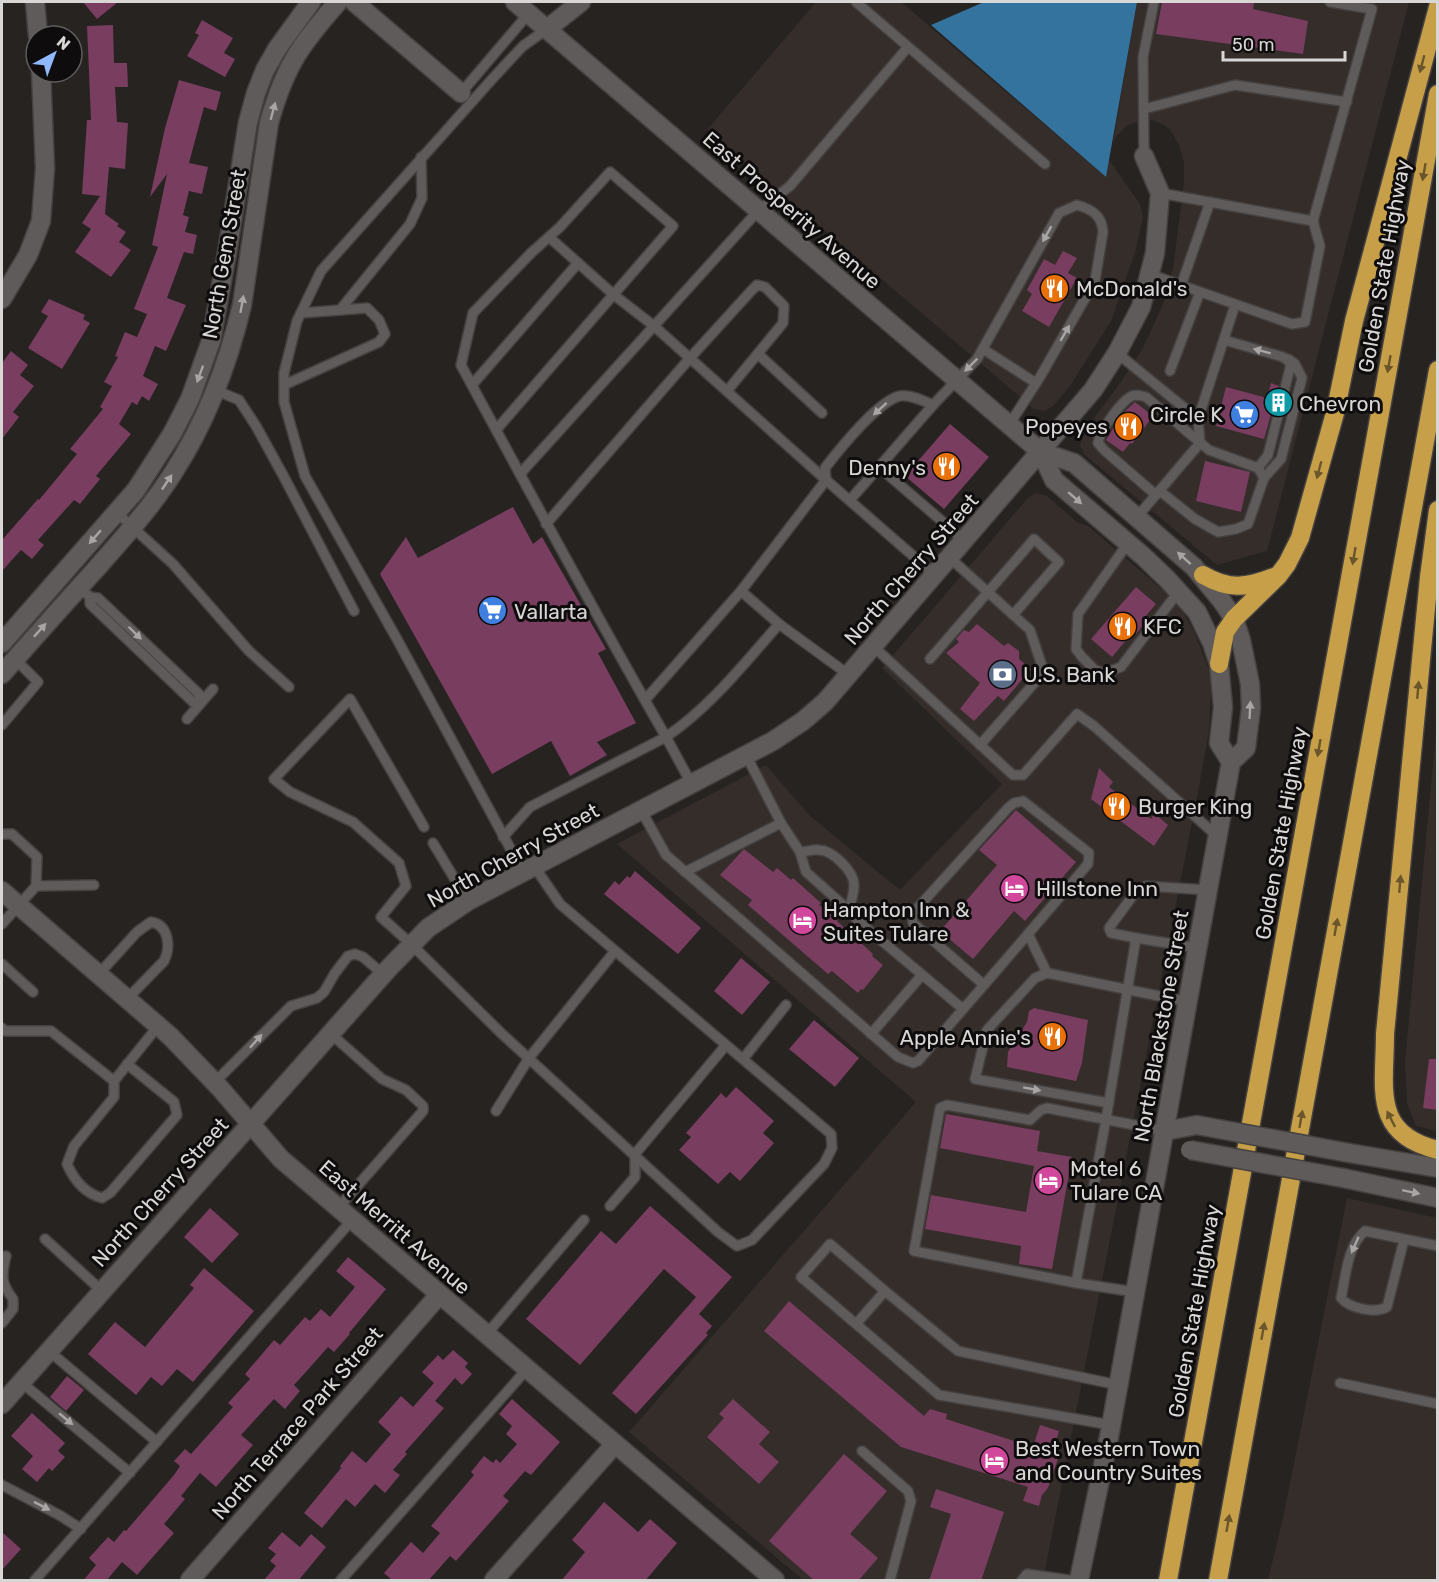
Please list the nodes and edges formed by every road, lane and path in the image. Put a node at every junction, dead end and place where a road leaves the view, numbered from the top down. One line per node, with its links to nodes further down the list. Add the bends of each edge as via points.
1 (35, 2): 11 (street)
2 (311, 2): 66 (street, North Gem Street, one-way to 66, via 277,49 256,93 211,341 200,373 172,434)
3 (338, 2): 49 (street, North Gem Street, one-way to 3, via 242,305 276,98 294,57)
4 (354, 2): 15 (street)
5 (581, 2): 12 (street)
6 (856, 2): 13 (lane)
7 (1154, 2): 18 (lane, via 1143,57)
8 (1330, 2): 17 (lane, via 1372,9)
9 (1437, 7): 75 (highway, one-way to 75, via 1354,321 1335,413 1305,520 1293,553)
10 (522, 8): 12 (street, East Prosperity Avenue); 15 (lane)
11 (37, 24)
12 (547, 29): 20 (lane, via 523,46); 24 (street, East Prosperity Avenue)
13 (908, 47): 21 (lane); 24 (lane, via 790,186)
14 (42, 84): 32 (street, via 45,168 41,221 28,255)
15 (461, 93)
16 (1437, 94): 195 (highway, Golden State Highway, one-way to 195)
17 (1347, 102): 18 (lane, via 1235,85); 25 (lane)
18 (1144, 109): 19 (lane)
19 (1144, 156): 22 (street)
20 (421, 157): 34 (lane, via 422,198 410,224); 35 (lane, via 321,271)
21 (1045, 164)
22 (1160, 193): 23 (lane); 28 (street, North Cherry Street, via 1155,253)
23 (1210, 202): 25 (lane); 29 (lane)
24 (758, 211): 36 (lane); 45 (street, East Prosperity Avenue)
25 (1313, 221): 33 (lane, via 1320,246 1305,322 1292,324)
26 (549, 237): 27 (lane); 31 (lane, via 610,172 673,226); 47 (lane, via 473,313 461,364)
27 (578, 263): 31 (lane); 47 (lane)
28 (1149, 274): 29 (lane); 39 (street, North Cherry Street, via 1141,307)
29 (1181, 286): 30 (lane)
30 (1200, 292): 33 (lane); 44 (lane)
31 (614, 295): 36 (lane); 55 (lane)
32 (2, 299)
33 (1236, 305): 37 (lane)
34 (340, 310): 35 (lane); 48 (lane, via 367,308 379,320 384,334 379,342)
35 (301, 314): 48 (lane)
36 (654, 326): 41 (lane); 60 (lane)
37 (1224, 340): 42 (lane, one-way to 37); 53 (lane)
38 (983, 349): 45 (lane, one-way to 45); 46 (lane); 46 (lane, one-way to 38, via 1095,281 1103,223 1090,209 1077,205 1059,213)
39 (1117, 353): 53 (lane); 57 (street, North Cherry Street, via 1093,390)
40 (758, 354): 41 (lane, via 785,315 784,306 765,287 757,285); 50 (lane); 52 (lane)
41 (690, 358): 50 (lane); 68 (lane)
42 (1288, 359): 59 (lane, via 1290,368 1268,455); 61 (lane, via 1300,370 1302,378 1281,459)
43 (1437, 370): 196 (highway, one-way to 43)
44 (1170, 371)
45 (956, 380): 51 (lane); 54 (street, East Prosperity Avenue)
46 (1036, 383): 54 (lane)
47 (472, 385): 55 (lane)
48 (284, 386): 107 (lane, via 284,402 305,476)
49 (215, 390): 69 (street, North Gem Street, one-way to 49, via 174,471); 80 (lane, via 239,400)
50 (727, 391): 62 (lane)
51 (933, 405): 58 (lane); 62 (lane, one-way to 62, via 906,396 888,401 825,468)
52 (822, 412)
53 (1198, 419): 56 (lane)
54 (1009, 425): 57 (street, East Prosperity Avenue)
55 (496, 430): 60 (lane)
56 (1200, 443): 59 (lane); 63 (lane); 63 (lane, via 1139,395 1131,396 1108,422 1098,443)
57 (1041, 452): 67 (street, East Prosperity Avenue, via 1074,463); 70 (street, North Cherry Street); 71 (street, East Prosperity Avenue, one-way to 71, via 1054,480)
58 (879, 466): 64 (lane); 70 (lane)
59 (1258, 468): 61 (lane)
60 (519, 474): 68 (lane)
61 (1264, 478): 63 (lane, via 1248,524 1218,532)
62 (826, 480): 64 (lane); 76 (lane)
63 (1158, 493): 67 (lane)
64 (850, 500): 73 (lane)
65 (1437, 510): 152 (highway, one-way to 65, via 1402,1135 1388,1115 1384,1097 1386,1022)
66 (117, 513): 69 (lane); 84 (street, North Gem Street, one-way to 84)
67 (1137, 517): 74 (street, East Prosperity Avenue, one-way to 67)
68 (546, 524): 93 (lane)
69 (132, 528): 78 (street, North Gem Street); 91 (lane, via 173,564 249,651)
70 (965, 541): 72 (street, North Cherry Street)
71 (1128, 543): 77 (street, East Prosperity Avenue); 77 (lane, via 1078,614 1076,649 1095,670 1105,673 1121,667)
72 (950, 558): 73 (street, North Cherry Street); 79 (lane)
73 (935, 575): 85 (street, North Cherry Street)
74 (1203, 575): 75 (highway, via 1218,584 1243,586); 82 (street, East Prosperity Avenue)
75 (1278, 576): 82 (highway)
76 (741, 591): 83 (lane); 93 (lane)
77 (1179, 591): 88 (street, East Prosperity Avenue, via 1204,624)
78 (85, 592): 86 (street, North Gem Street, one-way to 78); 94 (lane, via 98,598 199,694)
79 (988, 592): 81 (lane); 81 (lane, via 1034,538 1059,562); 87 (lane)
80 (354, 611)
81 (1013, 615): 98 (lane, via 1030,630 1044,672)
82 (1234, 619): 88 (highway, via 1225,632); 100 (street, North Blackstone Street, one-way to 82, via 1246,748 1251,708 1250,684)
83 (779, 624): 90 (lane); 97 (lane, via 688,722)
84 (2, 643)
85 (874, 647): 90 (street, North Cherry Street); 98 (lane)
86 (15, 659): 89 (street, North Gem Street); 96 (lane, via 38,682)
87 (930, 659)
88 (1219, 664): 100 (street, via 1223,707 1220,743)
89 (2, 674)
90 (849, 675): 99 (street, North Cherry Street, via 803,721)
91 (289, 687)
92 (213, 689): 94 (lane)
93 (645, 700): 97 (lane)
94 (200, 703): 95 (lane)
95 (187, 718)
96 (2, 725)
97 (666, 737): 101 (lane); 107 (lane, via 530,807)
98 (980, 745): 106 (lane, via 1013,775 1023,776 1077,714)
99 (746, 755): 101 (street, North Cherry Street); 103 (lane)
100 (1231, 762): 106 (street, North Blackstone Street)
101 (691, 783): 102 (street, North Cherry Street)
102 (641, 810): 110 (street, North Cherry Street); 111 (lane, via 666,855)
103 (781, 824): 109 (lane); 111 (lane)
104 (424, 826): 122 (lane, via 350,699 274,779 290,792 353,822 399,863 406,886 381,917)
105 (2, 834): 113 (lane, via 12,834 38,857)
106 (1217, 836): 114 (street, North Blackstone Street)
107 (503, 837): 110 (lane)
108 (433, 843): 116 (lane)
109 (800, 852): 118 (lane, via 806,872); 118 (lane, via 819,849 840,860 854,885)
110 (528, 869): 116 (street, North Cherry Street); 124 (lane, via 560,904)
111 (685, 872): 140 (lane)
112 (94, 885): 113 (lane)
113 (36, 886): 117 (lane)
114 (1208, 890): 121 (lane, via 1146,886 1137,890 1109,928 1111,933); 123 (street, North Blackstone Street)
115 (2, 891): 117 (street, East Merritt Avenue)
116 (468, 901): 122 (street, North Cherry Street)
117 (17, 906): 119 (lane); 127 (street, East Merritt Avenue)
118 (850, 910): 129 (lane)
119 (2, 924)
120 (1028, 934): 126 (lane); 130 (lane); 130 (lane, via 1090,859 1084,848 1023,801 1008,808 912,914 913,923)
121 (1136, 938): 123 (lane); 131 (lane)
122 (411, 944): 128 (street, North Cherry Street); 142 (lane)
123 (1198, 948): 134 (street, North Blackstone Street)
124 (615, 951): 141 (lane); 142 (lane)
125 (2, 964): 132 (lane)
126 (1047, 973): 131 (lane); 147 (lane, one-way to 147, via 1035,978 987,1030 975,1079)
127 (98, 975): 133 (street, East Merritt Avenue); 133 (lane, via 137,932 151,922 159,923 166,931 168,954)
128 (383, 975): 139 (street, North Cherry Street); 146 (lane, one-way to 128, via 291,1006 324,992 348,956 363,957)
129 (922, 975): 136 (lane); 140 (lane)
130 (984, 985): 136 (lane)
131 (1127, 990): 134 (lane); 147 (lane)
132 (33, 992)
133 (127, 999): 137 (street, East Merritt Avenue)
134 (1188, 1002): 151 (street, North Blackstone Street)
135 (786, 1005): 143 (lane)
136 (963, 1009): 140 (lane, via 913,1063 898,1057)
137 (158, 1026): 144 (lane); 146 (street, East Merritt Avenue)
138 (2, 1028): 145 (lane, via 51,1031)
139 (331, 1034): 150 (street, North Cherry Street); 157 (lane, via 382,1079 406,1090 423,1106)
140 (871, 1034)
141 (726, 1045): 143 (lane); 153 (lane)
142 (529, 1058): 148 (lane); 153 (lane)
143 (743, 1059): 153 (lane, via 831,1134 832,1148 824,1164 752,1240 737,1246)
144 (128, 1064): 145 (lane); 145 (lane, via 174,1102 177,1115 102,1198 91,1195 73,1178 66,1164 74,1146 114,1097)
145 (114, 1081)
146 (214, 1083): 150 (street, East Merritt Avenue)
147 (1109, 1103): 149 (lane)
148 (496, 1111)
149 (1106, 1119): 151 (lane); 164 (lane); 164 (lane, via 1047,1107 1030,1120 942,1106 914,1248 917,1252)
150 (250, 1124): 157 (street, East Merritt Avenue, via 281,1159); 165 (street, North Cherry Street)
151 (1165, 1131): 154 (street, bridge, via 1197,1125); 155 (street, one-way to 155, bridge, via 1190,1150); 167 (street, North Blackstone Street)
152 (1437, 1150)
153 (635, 1154): 156 (lane, via 635,1177)
154 (1437, 1168)
155 (1437, 1198)
156 (610, 1206)
157 (338, 1208): 158 (street, East Merritt Avenue)
158 (352, 1220): 168 (street, East Merritt Avenue); 180 (lane)
159 (584, 1221): 171 (lane)
160 (45, 1239): 165 (lane)
161 (1404, 1240): 161 (lane, one-way to 161, via 1365,1231 1359,1236 1353,1247 1343,1301 1379,1310 1387,1307); 162 (lane)
162 (1437, 1246)
163 (6, 1256): 169 (lane, via 4,1288 14,1299 13,1310)
164 (1076, 1282): 167 (lane)
165 (102, 1291): 172 (street, North Cherry Street)
166 (885, 1291): 170 (lane); 170 (lane, via 830,1244 801,1277); 176 (lane, via 958,1351)
167 (1135, 1292): 176 (street, North Blackstone Street)
168 (439, 1295): 171 (street, East Merritt Avenue); 187 (street, North Terrace Park Street)
169 (2, 1323)
170 (856, 1324): 179 (lane, via 939,1395)
171 (486, 1335): 173 (street, East Merritt Avenue)
172 (49, 1351): 174 (street, North Cherry Street); 180 (lane)
173 (527, 1370): 181 (street, East Merritt Avenue); 188 (lane)
174 (21, 1382): 177 (street, North Cherry Street); 183 (lane, one-way to 183)
175 (1340, 1383): 178 (lane)
176 (1118, 1385): 179 (street, North Blackstone Street)
177 (2, 1404)
178 (1437, 1404)
179 (1111, 1425): 194 (street, North Blackstone Street)
180 (157, 1442): 183 (lane)
181 (615, 1444): 189 (street); 190 (street, East Merritt Avenue)
182 (862, 1450): 191 (lane, via 908,1491 910,1501)
183 (130, 1473): 185 (lane)
184 (2, 1485): 185 (lane, one-way to 185)
185 (81, 1529): 186 (lane)
186 (35, 1581)
187 (189, 1581)
188 (341, 1581)
189 (494, 1581)
190 (775, 1581)
191 (890, 1581)
192 (1022, 1581): 193 (lane, via 1027,1575)
193 (1069, 1581)
194 (1079, 1581)
195 (1168, 1581)
196 (1218, 1581)

